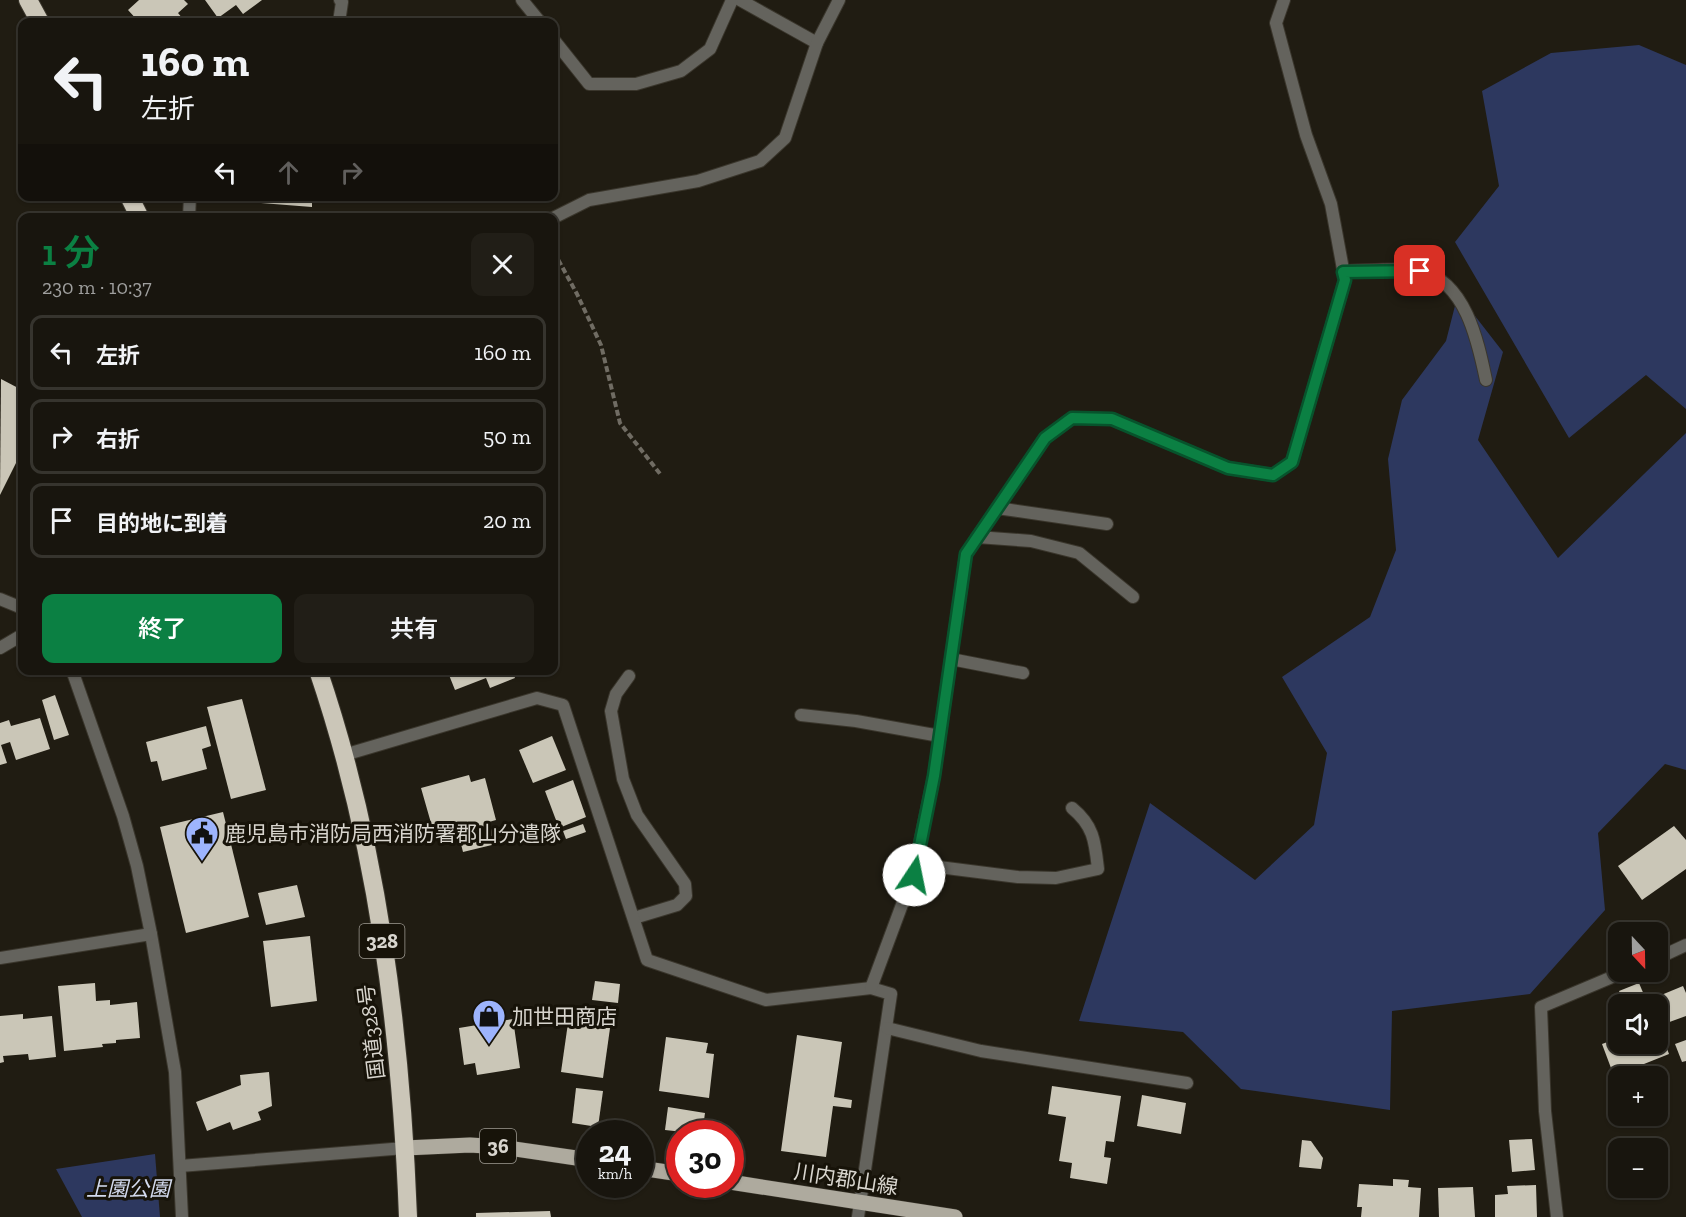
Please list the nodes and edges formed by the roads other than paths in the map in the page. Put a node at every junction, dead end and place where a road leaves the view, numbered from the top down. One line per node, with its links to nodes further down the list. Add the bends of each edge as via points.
1 (28, 0): 8 (highway)
2 (340, 0): 9 (street)
3 (522, 0): 10 (street)
4 (732, 0): 12 (street, via 710,49 681,71 636,84 589,84)
5 (740, 0): 11 (street)
6 (839, 0): 11 (street)
7 (1284, 0): 14 (street, via 1276,23 1306,135 1331,204)
8 (38, 18)
9 (340, 18)
10 (537, 18)
11 (817, 43): 13 (street, via 784,138 760,161 698,181 589,200)
12 (558, 45)
13 (558, 216)
14 (1343, 272): 15 (street, via 1420,271 1440,279 1451,288 1475,330); 16 (street, via 1345,280 1292,462 1273,475 1228,468 1112,419 1072,418 1045,438)
15 (1486, 380)
16 (997, 508): 17 (street); 18 (street)
17 (1107, 524)
18 (977, 537): 19 (street, via 1031,541 1079,553); 24 (street, via 966,554)
19 (1133, 597)
20 (0, 599): 21 (street)
21 (18, 606)
22 (18, 637): 23 (street)
23 (0, 648)
24 (951, 659): 25 (street); 30 (street)
25 (1023, 673)
26 (74, 675): 35 (street, via 123,816)
27 (320, 675): 31 (highway, 国道328号 / 328)
28 (629, 676): 34 (street, via 616,694 611,711 622,779 637,815 685,884 686,896 677,905)
29 (801, 715): 30 (street)
30 (940, 736): 33 (street)
31 (344, 755): 34 (street, via 537,698 563,705); 43 (highway, 国道328号 / 328, via 371,871 395,1029)
32 (1072, 808): 33 (street, via 1084,818 1094,838 1098,869 1056,878 1018,877)
33 (915, 864): 40 (street)
34 (634, 918): 40 (street, via 647,960 766,1000)
35 (151, 934): 38 (street); 45 (street, via 175,1072)
36 (1686, 945): 37 (street)
37 (1668, 953)
38 (0, 958)
39 (1608, 979): 51 (street, via 1541,1007 1545,1111)
40 (871, 988): 41 (street, via 891,994)
41 (886, 1028): 42 (street, via 981,1051); 47 (street)
42 (1186, 1083)
43 (405, 1148): 44 (main road, 36, via 470,1145); 45 (street); 49 (highway, 国道328号 / 328)
44 (576, 1158)
45 (180, 1166): 48 (street)
46 (744, 1185): 47 (main road, 川内郡山線)
47 (860, 1210): 50 (main road, 川内郡山線)
48 (182, 1217)
49 (408, 1217)
50 (955, 1217)
51 (1557, 1217)

